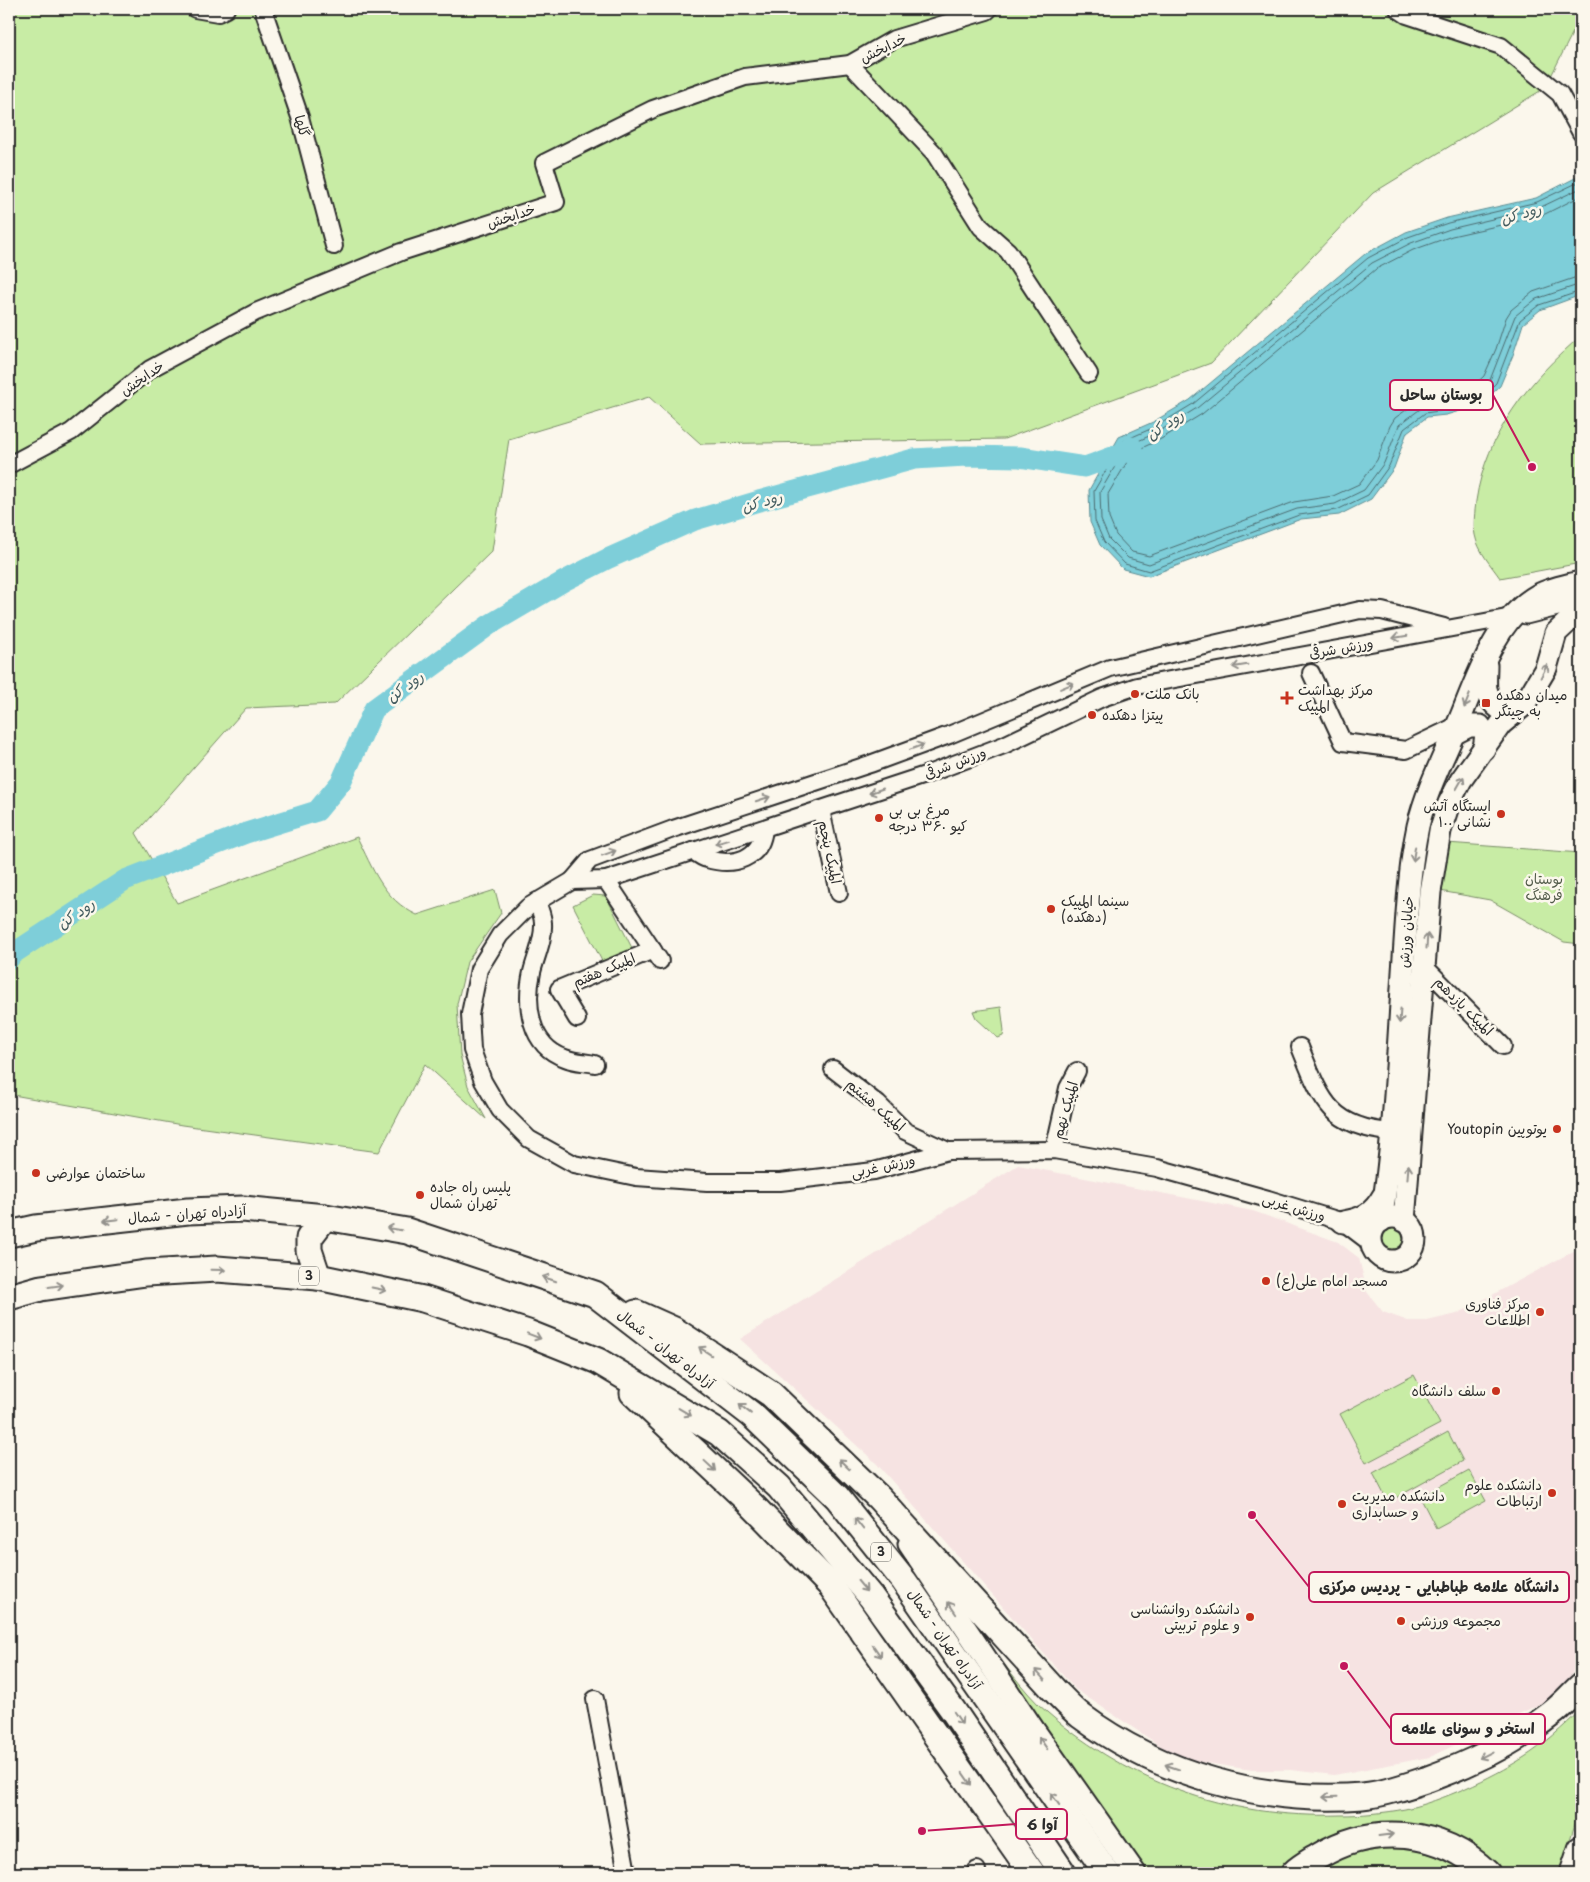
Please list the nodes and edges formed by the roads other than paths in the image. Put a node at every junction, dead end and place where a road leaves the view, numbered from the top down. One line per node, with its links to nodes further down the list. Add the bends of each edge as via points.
1 (195, 9): 2 (street, via 218,13)
2 (226, 9)
3 (262, 9): 8 (street, گلها, via 300,117)
4 (989, 9): 6 (street, خدابخش, via 894,39)
5 (1398, 9): 7 (street, via 1407,15 1501,46 1560,94)
6 (850, 64): 9 (street, via 934,153 981,227 1008,251); 10 (street, خدابخش, via 745,77 653,109 544,163 556,202 401,252 256,312 150,369 71,432)
7 (1581, 132)
8 (334, 246)
9 (1089, 374)
10 (9, 465)
11 (1581, 582): 14 (main road, خیابان ورزش, via 1538,596)
12 (1581, 598): 14 (main road)
13 (1581, 615): 17 (main road, via 1573,617)
14 (1512, 617): 15 (street, ورزش شرقی); 18 (main road, خیابان ورزش)
15 (1448, 628): 23 (street, ورزش شرقی, one-way to 23, via 1137,686 1102,698 995,748); 27 (street, one-way to 15, via 590,860 950,735 1110,668 1360,610 1382,611)
16 (1581, 630): 17 (main road)
17 (1556, 633): 20 (main road, خیابان ورزش, one-way to 17, via 1546,668)
18 (1486, 656): 20 (main road, via 1486,688 1490,699 1504,710 1512,711); 21 (main road, خیابان ورزش, one-way to 21)
19 (1311, 673): 21 (street, via 1343,742 1406,750)
20 (1524, 705): 22 (main road, خیابان ورزش, via 1501,724)
21 (1455, 729): 22 (main road, via 1480,726 1486,734); 38 (main road, خیابان ورزش, one-way to 38, via 1418,825 1409,890)
22 (1484, 749): 30 (main road, خیابان ورزش, one-way to 22, via 1430,892 1440,831 1461,780)
23 (821, 810): 24 (street, ورزش شرقی); 28 (street, المپیک پنجم)
24 (764, 829): 25 (street, ورزش شرقی, one-way to 25); 25 (street, via 763,840 750,857 730,862 706,859)
25 (693, 851): 26 (street, ورزش شرقی)
26 (606, 880): 27 (street, ورزش شرقی); 32 (street, المپیک هفتم, via 656,956 559,989)
27 (572, 881): 29 (street, ورزش شرقی)
28 (839, 894)
29 (537, 901): 31 (street, ورزش شرقی, via 500,935 479,969); 35 (street, via 543,933 532,971 530,1016 537,1035 553,1052)
30 (1425, 967): 33 (street, المپیک یازدهم); 44 (main road, خیابان ورزش, one-way to 30)
31 (470, 1014): 40 (street, ورزش غربی, via 472,1050 483,1081 500,1110 529,1139 574,1164 636,1177 780,1182 874,1171)
32 (577, 1019)
33 (1503, 1046)
34 (1300, 1047): 38 (street, via 1316,1087 1335,1114 1369,1130)
35 (595, 1064)
36 (834, 1069): 40 (street, المپیک هشتم, via 878,1104 905,1131)
37 (1077, 1071): 39 (street, المپیک نهم, via 1068,1088)
38 (1391, 1132): 41 (main road, خیابان ورزش)
39 (1054, 1150): 40 (street, ورزش غربی); 45 (street, ورزش غربی, via 1156,1168)
40 (948, 1151)
41 (1386, 1190): 43 (main road, خیابان ورزش); 45 (main road, via 1370,1214)
42 (325, 1217): 46 (highway, آزادراه تهران - شمال / 3, one-way to 46, via 243,1208 179,1212); 48 (highway, via 309,1238 309,1250); 49 (highway, آزادراه تهران - شمال / 3, one-way to 42, via 407,1231)
43 (1381, 1221): 44 (main road, via 1393,1218); 47 (main road, via 1373,1231)
44 (1404, 1221): 47 (main road, via 1413,1232 1414,1239 1405,1257 1385,1260)
45 (1343, 1222): 47 (street, ورزش غربی)
46 (9, 1234)
47 (1372, 1244)
48 (318, 1276): 50 (highway, 3, one-way to 48, via 41,1288 146,1273 217,1269); 51 (highway, 3, one-way to 51, via 423,1298 528,1333)
49 (595, 1294): 52 (highway, one-way to 49, via 771,1394 674,1330); 59 (highway, آزادراه تهران - شمال / 3, one-way to 49, via 904,1581 837,1497 752,1415)
50 (9, 1296)
51 (598, 1361): 57 (highway, one-way to 57, via 751,1504 831,1586); 58 (highway, 3, one-way to 58, via 720,1433 779,1487 871,1597)
52 (879, 1498): 53 (highway, one-way to 52, via 1552,1713 1511,1742 1462,1767 1410,1785 1364,1796 1311,1797 1248,1789 1210,1779 1164,1764 1080,1715); 60 (main road, one-way to 52, via 1034,1730)
53 (1581, 1686)
54 (595, 1700): 56 (street)
55 (1581, 1849): 63 (highway)
56 (627, 1873)
57 (1032, 1873)
58 (1064, 1873)
59 (1106, 1873)
60 (1135, 1873)
61 (1294, 1873): 62 (highway, one-way to 62, via 1329,1850 1362,1838 1398,1834 1446,1846 1474,1861)
62 (1487, 1873)
63 (1574, 1873)

